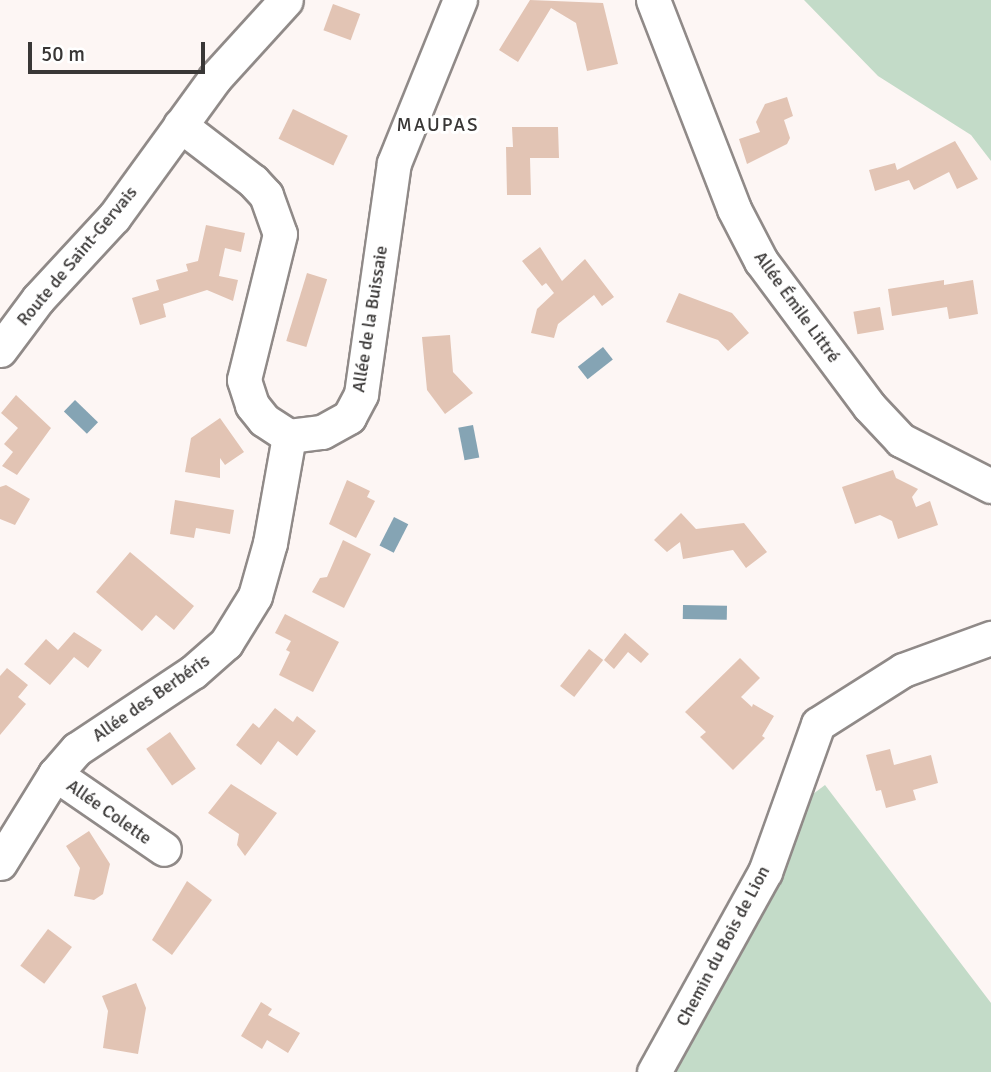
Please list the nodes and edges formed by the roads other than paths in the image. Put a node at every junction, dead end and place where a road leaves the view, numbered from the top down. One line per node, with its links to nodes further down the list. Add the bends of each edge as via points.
1 (286, 0): 4 (street, Route de Saint-Gervais, via 215,78)
2 (460, 0): 6 (street, Allée de la Buissaie, via 394,163 361,394 349,417 323,432)
3 (653, 0): 7 (street, Allée Émile Littré, via 734,209 769,272 869,406 901,440)
4 (180, 125): 5 (street, Route de Saint-Gervais, via 114,216 38,299); 6 (street, via 209,144 266,195 280,234 244,380 252,405 264,420)
5 (0, 350)
6 (289, 436): 9 (street, Allée des Berbéris, via 271,542 255,596 226,643 192,672 78,749)
7 (991, 486)
8 (991, 638): 12 (street, Chemin du Bois de Lion, via 903,670 818,724 765,872)
9 (55, 774): 10 (street, Allée Colette); 11 (street, Allée des Berbéris)
10 (164, 849)
11 (0, 863)
12 (654, 1072)

